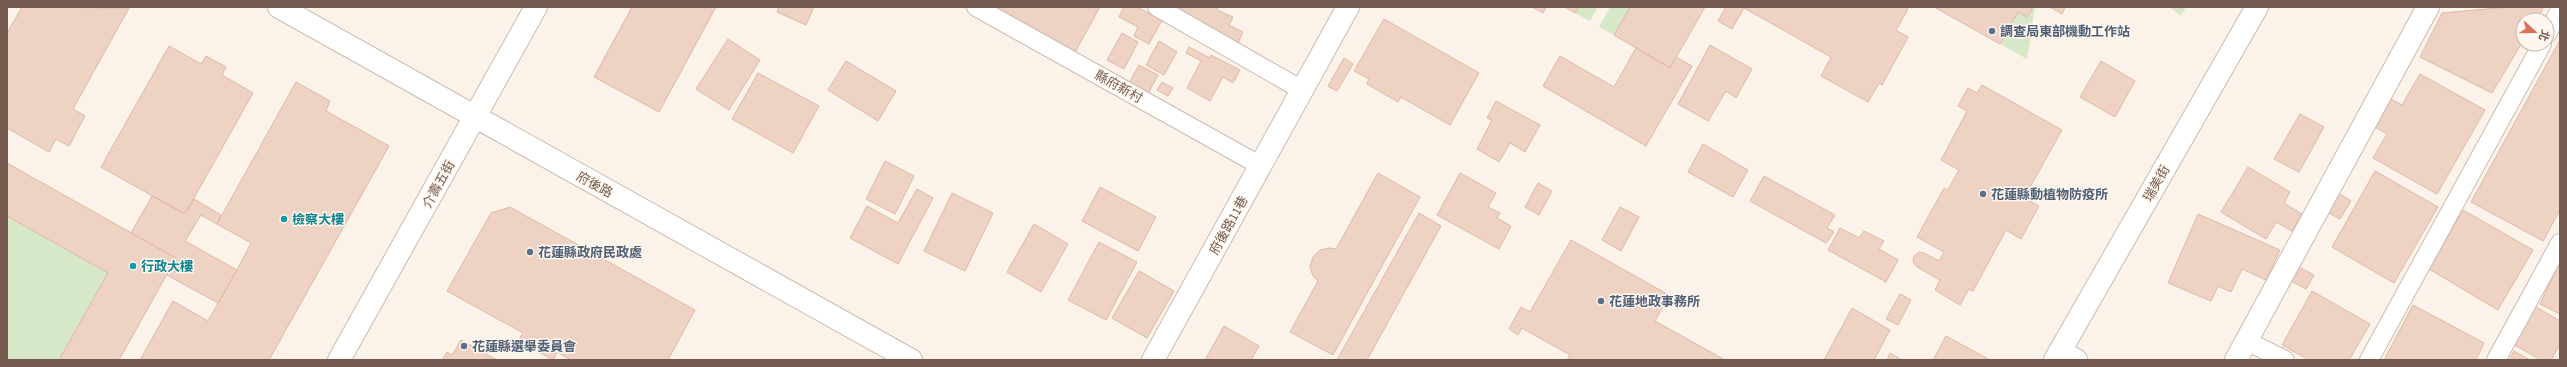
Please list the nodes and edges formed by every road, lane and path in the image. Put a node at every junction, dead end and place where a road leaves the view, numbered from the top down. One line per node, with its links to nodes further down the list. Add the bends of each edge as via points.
1 (279, 7): 12 (street, 府後路)
2 (536, 7): 12 (street, 介壽五街)
3 (976, 7): 13 (lane, 縣府新村)
4 (1157, 7): 11 (lane)
5 (1348, 7): 11 (street)
6 (2257, 7): 16 (street, 瑞美街)
7 (2428, 7): 15 (street)
8 (2560, 10): 9 (lane)
9 (2555, 19)
10 (2538, 52): 22 (lane)
11 (1302, 90): 13 (street, 府後路11巷)
12 (475, 117): 17 (street, 介壽五街); 18 (street, 府後路)
13 (1261, 166): 19 (street, 府後路11巷)
14 (2560, 243): 23 (lane)
15 (2246, 341): 20 (street); 21 (lane)
16 (2064, 357)
17 (339, 360)
18 (911, 360)
19 (1153, 360)
20 (2236, 360)
21 (2285, 360)
22 (2369, 360)
23 (2496, 360)

